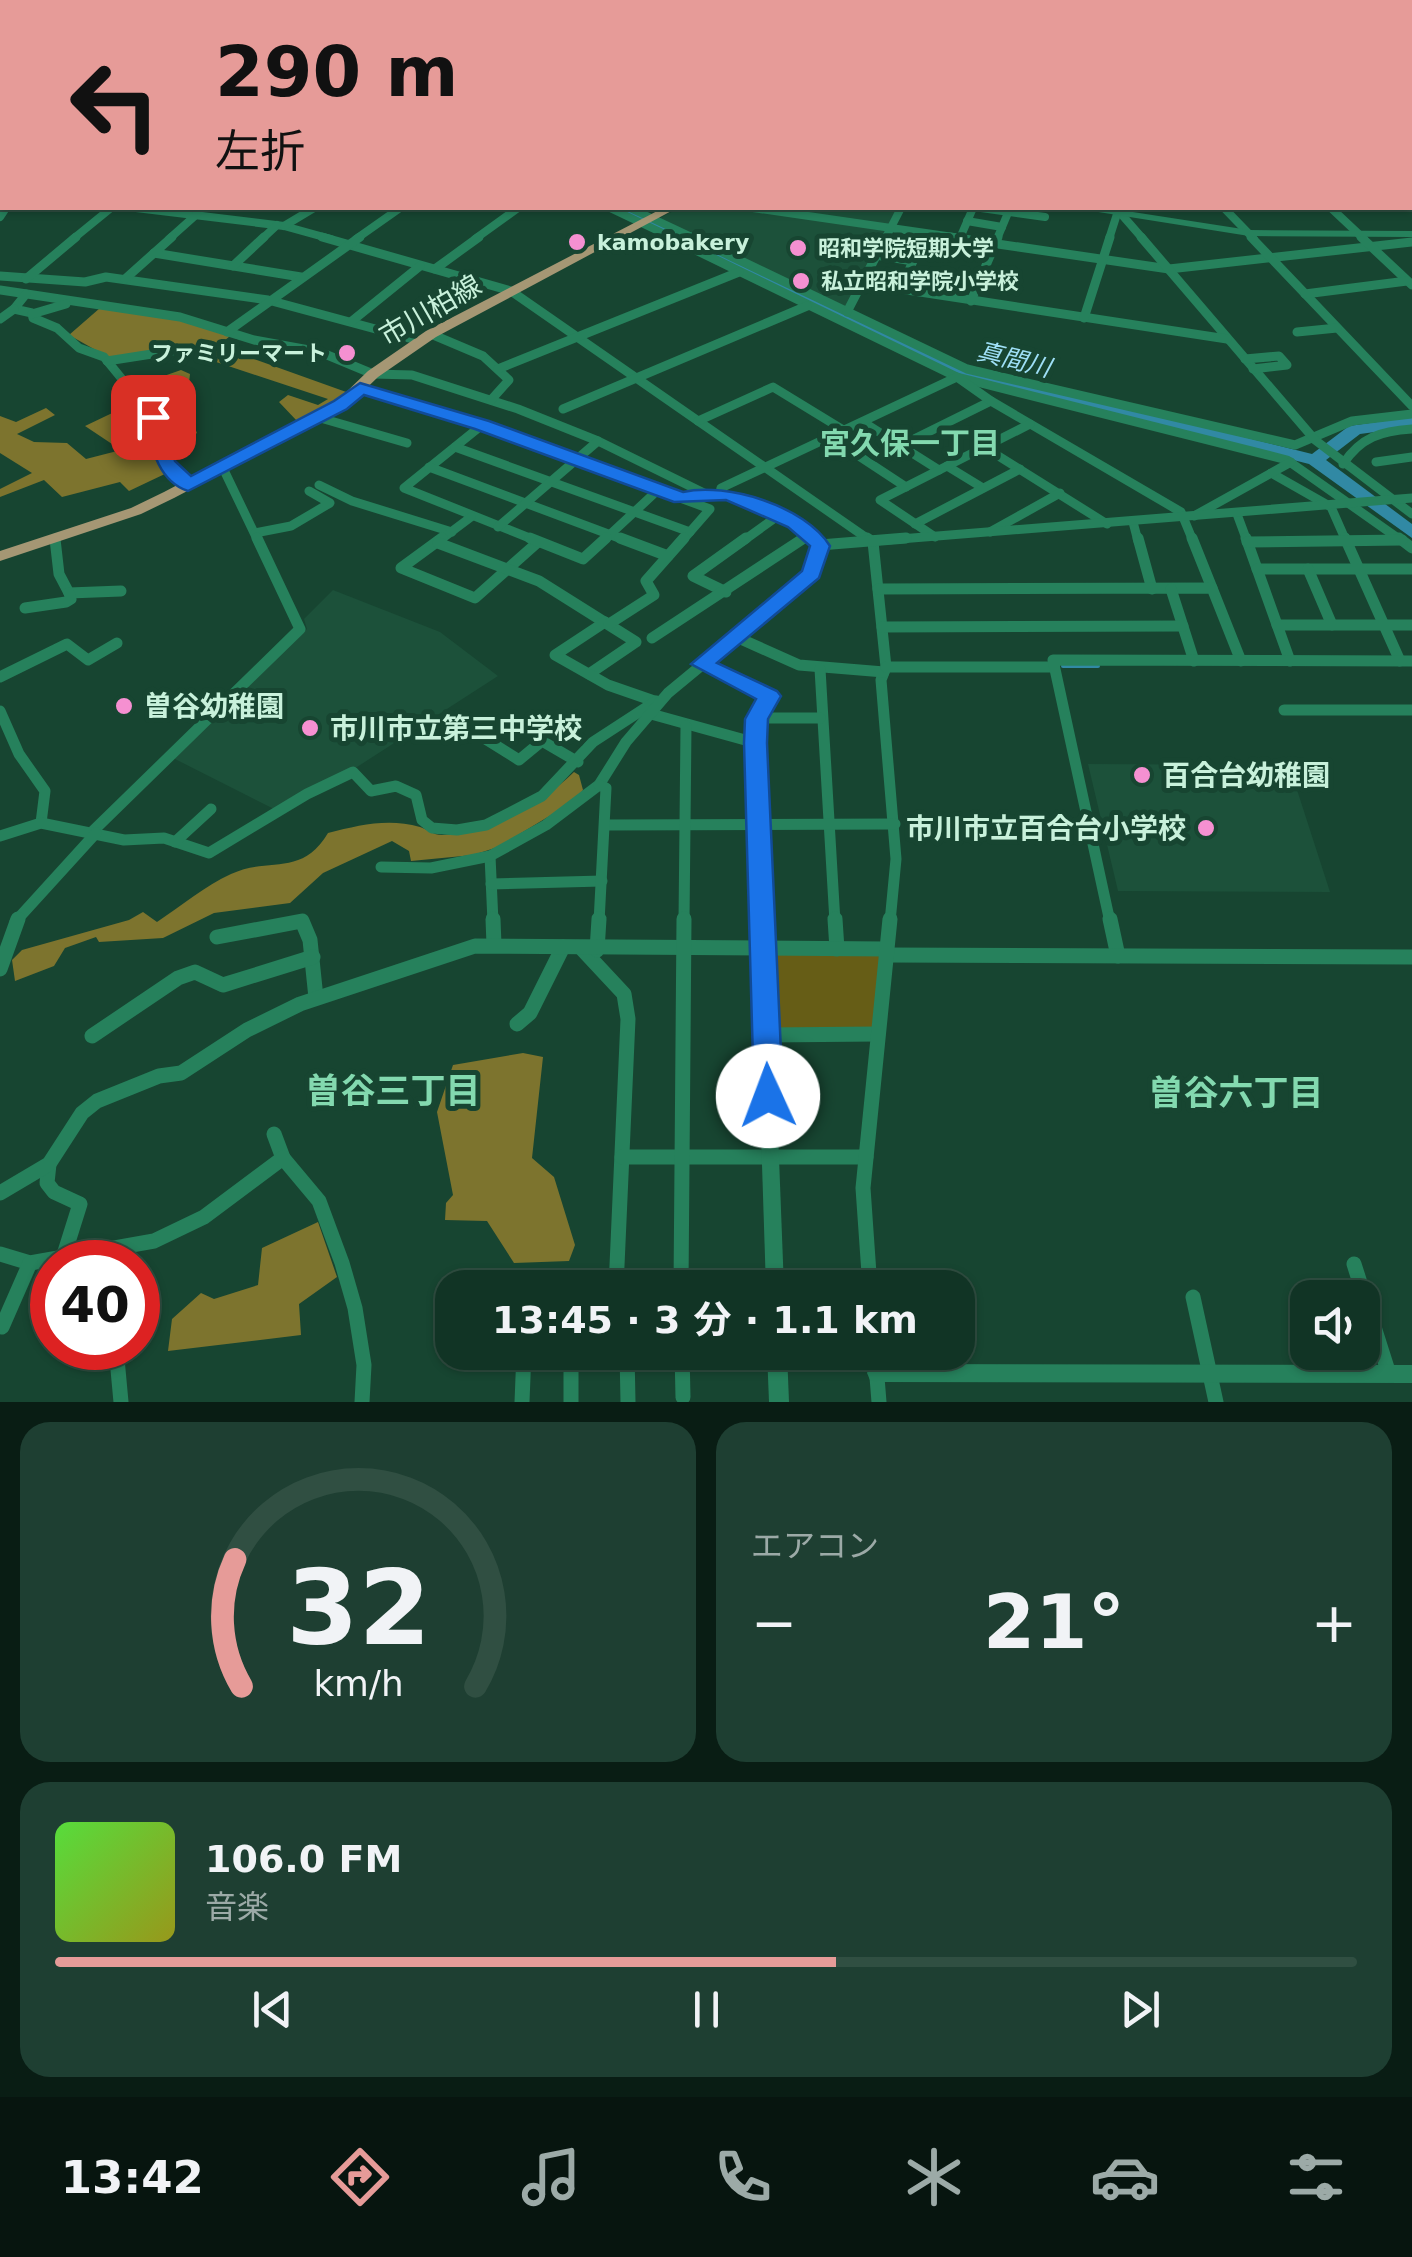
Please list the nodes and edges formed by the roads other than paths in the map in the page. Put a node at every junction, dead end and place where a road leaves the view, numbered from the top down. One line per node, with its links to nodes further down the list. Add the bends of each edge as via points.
1 (109, 210): 42 (street)
2 (156, 210): 17 (street)
3 (309, 210): 21 (street)
4 (397, 210): 28 (street)
5 (515, 210): 38 (street)
6 (616, 210): 19 (street)
7 (633, 210): 19 (street)
8 (668, 210): 19 (main road, 市川柏線)
9 (766, 210): 23 (street)
10 (900, 210): 23 (street)
11 (972, 210): 20 (street)
12 (1010, 210): 18 (street); 22 (street)
13 (1226, 210): 24 (street)
14 (1333, 210): 25 (street)
15 (211, 212): 17 (street); 21 (street)
16 (1119, 212): 24 (street); 34 (street); 37 (street)
17 (197, 214): 31 (street)
18 (1046, 218)
19 (646, 220): 39 (street); 48 (main road, 市川柏線); 56 (street)
20 (967, 221): 22 (street); 26 (street)
21 (281, 226): 28 (street); 35 (street)
22 (1002, 227): 29 (street)
23 (890, 228): 26 (street); 32 (street)
24 (1248, 234): 25 (street); 33 (street)
25 (1358, 234): 27 (street); 30 (street)
26 (960, 238): 29 (street)
27 (1412, 238): 30 (street)
28 (347, 244): 36 (street); 41 (street)
29 (995, 244): 34 (street); 52 (street)
30 (1371, 246): 33 (street); 45 (street)
31 (154, 253): 35 (street); 43 (street)
32 (876, 255): 44 (street); 46 (street, via 913,262)
33 (1271, 257): 37 (street); 50 (street)
34 (1103, 260): 37 (street); 60 (street)
35 (233, 266): 41 (street)
36 (420, 266): 38 (street); 61 (street)
37 (1168, 269): 58 (street)
38 (434, 270): 48 (street)
39 (740, 272): 54 (street); 66 (street)
40 (0, 276): 42 (street)
41 (302, 277): 51 (street)
42 (26, 278): 43 (street); 47 (street)
43 (125, 279): 51 (street)
44 (862, 283): 46 (street); 56 (street)
45 (1410, 283): 50 (street)
46 (900, 290): 52 (street)
47 (5, 291): 49 (street)
48 (511, 291): 66 (street); 67 (main road, 市川柏線)
49 (26, 294): 53 (street); 55 (street)
50 (1305, 294): 62 (street)
51 (268, 300): 61 (street); 63 (street)
52 (971, 300): 60 (street)
53 (70, 301): 57 (street); 63 (street, via 180,317)
54 (807, 306): 75 (street); 76 (street)
55 (14, 308): 57 (street); 59 (street)
56 (847, 312): 91 (street, via 968,369 1296,444)
57 (32, 314): 71 (street)
58 (1206, 314): 65 (street); 68 (street)
59 (0, 318)
60 (1084, 318): 65 (street)
61 (352, 321): 67 (street)
62 (1337, 328): 64 (street); 80 (street)
63 (227, 332): 74 (street, via 320,352)
64 (1296, 332)
65 (1199, 336): 68 (street)
66 (577, 337): 72 (street); 76 (street)
67 (426, 338): 72 (street, via 482,356); 74 (main road, 市川柏線)
68 (1227, 339): 70 (street)
69 (184, 349): 71 (street)
70 (1245, 360): 73 (street); 73 (street, via 1279,356 1287,365)
71 (107, 361): 109 (street, via 153,417 166,462)
72 (498, 369): 78 (street, via 509,380)
73 (1254, 369): 91 (street)
74 (372, 374): 77 (main road, 市川柏線); 78 (street, via 412,375)
75 (957, 377): 79 (street); 85 (street); 99 (street)
76 (636, 378): 81 (street); 84 (street)
77 (360, 388): 83 (main road, 市川柏線); 87 (street)
78 (490, 400): 92 (street)
79 (991, 401): 86 (street); 95 (street)
80 (1412, 406)
81 (564, 409)
82 (1412, 414): 91 (street, via 1352,421)
83 (317, 417): 93 (street); 102 (main road, 市川柏線)
84 (698, 420): 89 (street, via 773,386); 103 (street)
85 (862, 422): 89 (street); 95 (street)
86 (1030, 424): 96 (street); 127 (street)
87 (482, 425): 94 (street); 98 (street)
88 (1412, 429): 101 (street, via 1364,437)
89 (844, 431): 90 (street)
90 (830, 438): 103 (street); 110 (street)
91 (1315, 440): 101 (street)
92 (598, 441): 98 (street); 113 (street)
93 (407, 444)
94 (455, 446): 104 (street); 108 (street)
95 (900, 446): 105 (street)
96 (984, 447): 105 (street); 106 (street)
97 (1412, 457): 100 (street)
98 (576, 459): 108 (street); 112 (street)
99 (1290, 462): 107 (street); 120 (street)
100 (1376, 462)
101 (1341, 463): 118 (street)
102 (222, 466): 109 (main road, 市川柏線); 134 (street)
103 (766, 467): 114 (street); 142 (street)
104 (429, 468): 119 (street); 126 (street, via 404,488)
105 (943, 468): 110 (street); 111 (street)
106 (1020, 469): 111 (street); 115 (street)
107 (1271, 473): 121 (street); 127 (street)
108 (550, 481): 119 (street); 122 (street)
109 (188, 485): 139 (main road, 市川柏線)
110 (906, 487): 129 (street, via 880,500)
111 (983, 488): 129 (street)
112 (659, 490): 116 (street); 122 (street)
113 (704, 493): 114 (street); 116 (street)
114 (720, 493): 125 (street)
115 (1060, 493): 130 (street); 135 (street)
116 (682, 498): 133 (street, via 710,509)
117 (1412, 498): 118 (street)
118 (1388, 501): 120 (street); 123 (street)
119 (524, 504): 131 (street); 137 (street)
120 (1356, 504): 121 (street); 145 (street)
121 (1331, 507): 124 (street); 140 (street)
122 (634, 512): 133 (street); 137 (street)
123 (1411, 513)
124 (1237, 514): 127 (street); 143 (street)
125 (779, 515): 136 (street); 160 (street, via 693,576)
126 (471, 517): 131 (street); 132 (street)
127 (1189, 518): 128 (street); 155 (street)
128 (1133, 522): 130 (street); 154 (street)
129 (915, 524): 138 (street)
130 (1108, 524): 135 (street)
131 (498, 526): 141 (street)
132 (452, 532): 134 (street, via 314,488 330,503 291,526); 144 (street)
133 (690, 532): 148 (street)
134 (255, 533): 200 (street, via 300,629)
135 (990, 533): 138 (street)
136 (810, 534): 146 (street); 160 (street)
137 (609, 535): 141 (street, via 583,559); 148 (street)
138 (935, 537): 142 (street)
139 (55, 540): 147 (main road, 市川柏線); 159 (street)
140 (1346, 541): 143 (street); 145 (street); 151 (street)
141 (538, 542): 152 (street)
142 (873, 542): 146 (street); 156 (street)
143 (1247, 542): 149 (street)
144 (438, 543): 152 (street); 152 (street, via 402,568 475,598)
145 (1407, 544)
146 (820, 546): 169 (street, via 812,574)
147 (0, 556)
148 (668, 556): 162 (street, via 646,581 654,594)
149 (1257, 568): 150 (street); 163 (street)
150 (1308, 568): 151 (street); 164 (street)
151 (1358, 568): 153 (street); 165 (street)
152 (507, 570): 162 (street)
153 (1411, 570)
154 (1152, 588): 156 (street); 157 (street)
155 (1212, 588): 157 (street); 173 (street)
156 (878, 589): 168 (street)
157 (1171, 589): 167 (street)
158 (121, 591): 159 (street)
159 (70, 592): 161 (street, via 66,602)
160 (726, 592): 170 (street)
161 (25, 608)
162 (607, 623): 180 (street, via 636,642); 180 (street, via 555,656)
163 (1277, 624): 164 (street); 174 (street)
164 (1332, 624): 165 (street)
165 (1384, 625): 166 (street); 175 (street)
166 (1412, 625)
167 (1183, 626): 168 (street); 172 (street)
168 (882, 627): 179 (street)
169 (734, 636): 176 (street); 178 (street)
170 (652, 638)
171 (117, 642): 181 (street, via 88,660 67,644)
172 (1194, 661): 173 (street); 177 (street, via 1053,660)
173 (1241, 661): 174 (street)
174 (1290, 661): 175 (street)
175 (1406, 661)
176 (702, 664): 182 (street); 186 (street, via 769,696)
177 (1054, 667): 179 (street); 216 (street)
178 (820, 669): 179 (street); 187 (street)
179 (885, 670): 196 (street)
180 (589, 674): 182 (street)
181 (0, 677)
182 (656, 706): 188 (street); 191 (street, via 593,742); 192 (street)
183 (1284, 710): 184 (street)
184 (1412, 710)
185 (0, 711): 194 (street, via 48,797)
186 (758, 718): 187 (street); 190 (street)
187 (820, 718): 195 (street)
188 (686, 726): 190 (street); 198 (street)
189 (484, 738): 191 (street, via 519,760 542,742)
190 (756, 743): 199 (street)
191 (578, 762): 202 (street, via 532,802 473,828 432,828 422,820 416,795 396,786 370,791 354,772 218,850)
192 (599, 785): 197 (street, via 606,788); 203 (street)
193 (210, 809): 202 (street)
194 (41, 823): 200 (street); 201 (street)
195 (829, 824): 196 (street); 199 (street); 214 (street)
196 (895, 824): 215 (street)
197 (604, 825): 198 (street); 205 (street)
198 (686, 825): 199 (street); 212 (street)
199 (758, 825): 213 (street)
200 (94, 832): 202 (street); 208 (street)
201 (0, 836)
202 (175, 842)
203 (490, 856): 204 (street, via 432,868); 206 (street)
204 (381, 867)
205 (602, 881): 206 (street); 211 (street)
206 (491, 884): 209 (street)
207 (217, 937): 217 (street, via 302,920)
208 (4, 942): 219 (street)
209 (494, 945): 210 (street); 220 (street)
210 (563, 948): 211 (street); 221 (street, via 530,1014)
211 (590, 949): 212 (street); 226 (street, via 624,994)
212 (684, 949): 213 (street); 227 (street)
213 (764, 949): 214 (street); 223 (street)
214 (836, 949): 215 (street)
215 (886, 952): 216 (street); 222 (street)
216 (1118, 956): 218 (street)
217 (312, 957): 220 (street); 224 (street, via 223,985 195,972 178,978)
218 (1412, 957)
219 (0, 968)
220 (316, 998): 231 (street, via 182,1072 97,1101)
221 (517, 1024)
222 (878, 1034): 223 (street); 229 (street)
223 (766, 1035): 228 (street)
224 (92, 1036)
225 (274, 1134): 230 (street)
226 (622, 1157): 227 (street); 238 (street)
227 (682, 1157): 228 (street); 239 (street)
228 (771, 1157): 229 (street); 240 (street)
229 (866, 1157): 241 (street)
230 (284, 1158): 234 (street, via 204,1218); 256 (street, via 319,1201 342,1263 364,1365)
231 (49, 1164): 232 (street); 233 (street, via 47,1183 80,1204)
232 (0, 1193)
233 (69, 1240)
234 (156, 1240)
235 (0, 1254): 236 (street)
236 (30, 1263): 243 (street)
237 (1354, 1264): 253 (street)
238 (617, 1270)
239 (681, 1270)
240 (774, 1270)
241 (869, 1270)
242 (1193, 1297): 252 (street)
243 (2, 1327)
244 (975, 1366): 252 (street)
245 (118, 1370): 255 (street)
246 (523, 1370): 257 (street)
247 (571, 1370): 258 (street)
248 (627, 1370): 259 (street)
249 (683, 1370): 254 (street)
250 (778, 1370): 260 (street)
251 (877, 1370): 261 (street)
252 (1210, 1374): 253 (street); 262 (street)
253 (1405, 1378)
254 (684, 1397)
255 (121, 1402)
256 (362, 1402)
257 (522, 1402)
258 (571, 1402)
259 (628, 1402)
260 (779, 1402)
261 (879, 1402)
262 (1216, 1402)

